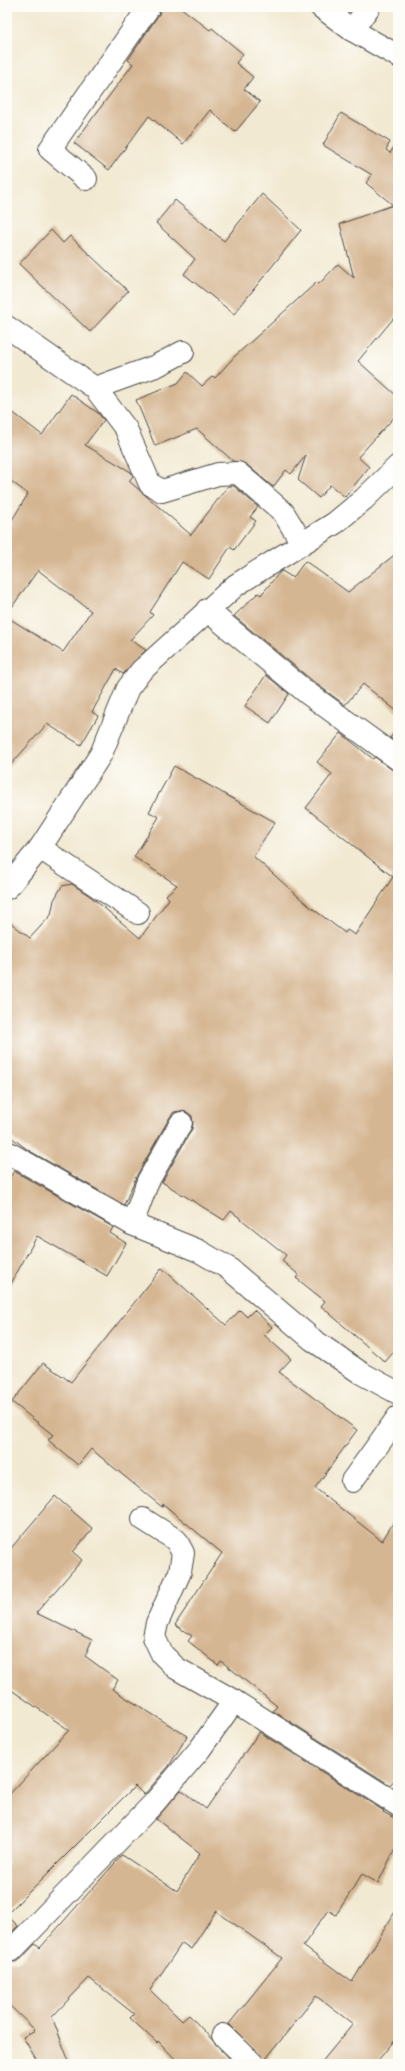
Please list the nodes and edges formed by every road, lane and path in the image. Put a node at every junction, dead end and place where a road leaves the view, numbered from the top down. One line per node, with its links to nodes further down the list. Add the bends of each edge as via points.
1 (149, 7): 6 (street, via 50,149)
2 (321, 7): 4 (street)
3 (369, 7): 4 (street)
4 (352, 30): 5 (street)
5 (398, 56)
6 (86, 178)
7 (7, 327): 9 (street)
8 (183, 352): 9 (street, via 156,366)
9 (95, 388): 11 (street, via 126,429 150,484 162,492 218,474 238,473 283,512)
10 (398, 466): 11 (street, via 335,523)
11 (302, 543): 12 (street, via 236,585)
12 (207, 610): 13 (street, via 306,692); 14 (street, via 141,671 128,688 101,754)
13 (398, 759)
14 (40, 848): 15 (street); 16 (street)
15 (7, 888)
16 (138, 913)
17 (181, 1123): 19 (street, via 148,1181)
18 (7, 1152): 19 (street)
19 (132, 1224): 20 (street, via 199,1251 228,1268 314,1340 361,1373)
20 (398, 1393)
21 (398, 1417): 22 (street)
22 (352, 1481)
23 (143, 1519): 24 (street, via 176,1540 183,1553 180,1572 157,1623 154,1637 156,1643 162,1654 176,1668)
24 (234, 1700): 25 (street); 26 (street, via 200,1749 154,1803)
25 (398, 1805)
26 (12, 1950)
27 (223, 2035): 28 (street)
28 (253, 2064)

